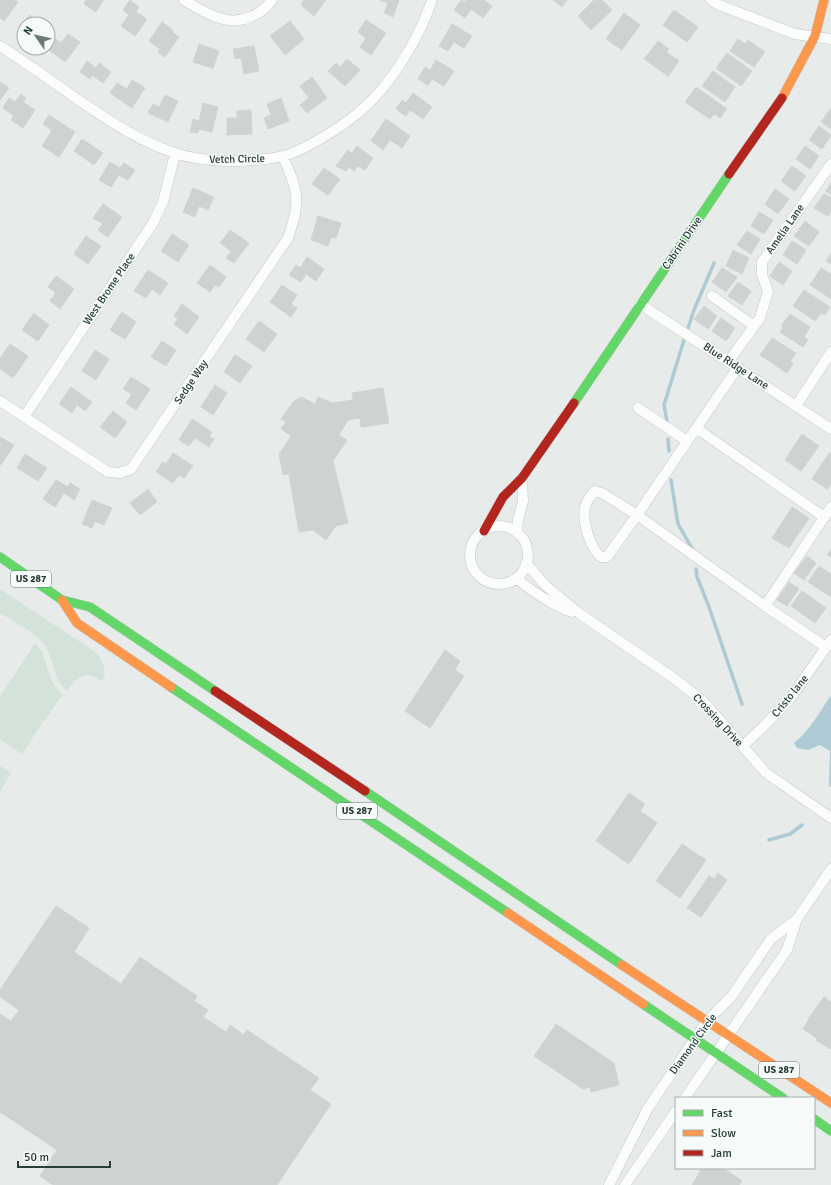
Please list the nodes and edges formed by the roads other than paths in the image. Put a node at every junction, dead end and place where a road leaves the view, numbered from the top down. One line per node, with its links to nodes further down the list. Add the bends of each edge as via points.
1 (184, 0): 2 (street, via 223,19 237,21 255,15)
2 (272, 0)
3 (432, 0): 10 (street, Vetch Circle, via 408,51 383,87 359,113 333,132)
4 (824, 0): 6 (main road, Cabrini Drive)
5 (717, 2): 6 (street, via 795,34)
6 (814, 36): 7 (street); 13 (main road, Cabrini Drive, via 783,96)
7 (831, 39)
8 (0, 46): 9 (street, Vetch Circle, via 120,128)
9 (175, 154): 10 (street, Vetch Circle, via 219,161); 20 (street, West Brome Place, via 163,202 153,223)
10 (283, 156): 20 (street, Sedge Way, via 296,193 295,216 288,238 130,469 120,473 108,472)
11 (831, 164): 14 (street, Amelia Lane, via 762,262 762,275 768,291 760,318)
12 (712, 296): 14 (street)
13 (640, 304): 16 (street, Blue Ridge Lane); 24 (main road, Cabrini Drive)
14 (754, 326): 16 (street, Amelia Lane)
15 (831, 352): 18 (street)
16 (733, 364): 18 (street, Blue Ridge Lane); 21 (street, Amelia Lane)
17 (0, 401): 20 (street, Sedge Way)
18 (796, 406): 22 (street, Blue Ridge Lane)
19 (638, 408): 23 (street)
20 (24, 417)
21 (696, 428): 23 (street, Amelia Lane); 27 (street)
22 (831, 429)
23 (687, 441): 26 (street, Amelia Lane)
24 (522, 478): 28 (main road, Cabrini Drive, via 503,497); 29 (street, via 522,501)
25 (831, 507): 27 (street)
26 (637, 515): 26 (street, Amelia Lane, via 595,491 590,496 585,508 586,524 590,541 601,557 607,557); 34 (street)
27 (824, 517): 34 (street)
28 (484, 530): 29 (street, via 501,526); 32 (street, via 477,536 470,555 476,573 483,579 496,583 509,582)
29 (517, 532): 31 (street, via 526,546)
30 (0, 558): 33 (main road, US 287)
31 (526, 563): 32 (street); 35 (street, Crossing Drive, via 546,586)
32 (516, 578): 35 (street, Crossing Drive, via 566,611)
33 (62, 600): 41 (main road, US 287, via 90,607); 43 (main road, US 287, via 77,623)
34 (765, 606): 36 (street)
35 (580, 614): 37 (street, Crossing Drive, via 703,701)
36 (829, 643): 37 (street, Cristo lane, via 790,699)
37 (743, 746): 38 (street, Crossing Drive, via 766,773)
38 (831, 818)
39 (831, 869): 40 (street, Diamond Circle)
40 (797, 919): 41 (street, Diamond Circle, via 770,939 731,997); 42 (street, Diamond Circle, via 787,950)
41 (707, 1021): 42 (main road, US 287); 43 (street, Diamond Circle)
42 (729, 1036): 44 (street, Diamond Circle); 47 (main road, US 287)
43 (696, 1038): 44 (main road, US 287); 51 (street, Diamond Circle, via 648,1108)
44 (717, 1052): 45 (street, Diamond Circle); 46 (main road, US 287)
45 (686, 1097)
46 (782, 1097)
47 (831, 1103)
48 (675, 1112): 52 (street)
49 (815, 1120): 50 (main road)
50 (831, 1131)
51 (609, 1185)
52 (625, 1185)

